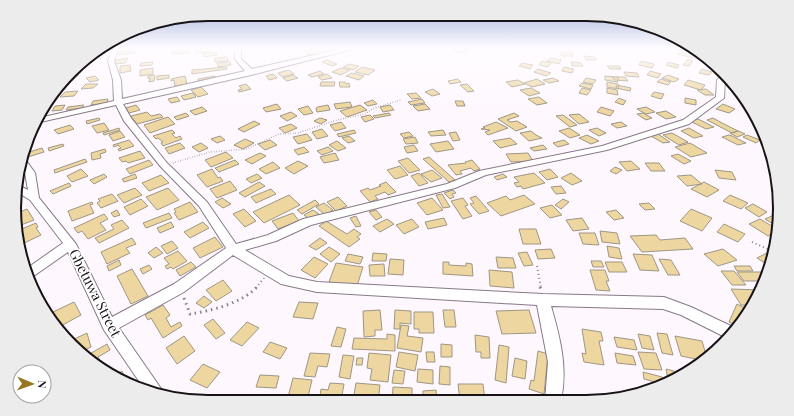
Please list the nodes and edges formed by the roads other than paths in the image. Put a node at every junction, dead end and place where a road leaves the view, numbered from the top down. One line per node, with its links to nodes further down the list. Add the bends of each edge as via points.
1 (113, 67): 6 (street)
2 (246, 67): 4 (street)
3 (274, 67): 4 (street)
4 (251, 73): 6 (street)
5 (721, 79): 12 (street, via 720,98 686,122 604,148 483,173 451,186 307,222 272,238)
6 (118, 102): 7 (street); 12 (street, via 127,119 164,165 202,204)
7 (43, 120)
8 (26, 166): 10 (street, via 30,173)
9 (22, 190): 10 (street)
10 (34, 198): 11 (street, Gbetuwa Street)
11 (70, 244): 13 (street); 15 (street, Gbetuwa Street)
12 (233, 250): 14 (street, via 286,280 316,287); 15 (street, via 180,288)
13 (32, 271)
14 (543, 300): 16 (street, via 664,303); 18 (street, via 552,338 557,387)
15 (109, 326): 17 (street, Gbetuwa Street)
16 (727, 331)
17 (151, 386)
18 (555, 395)

